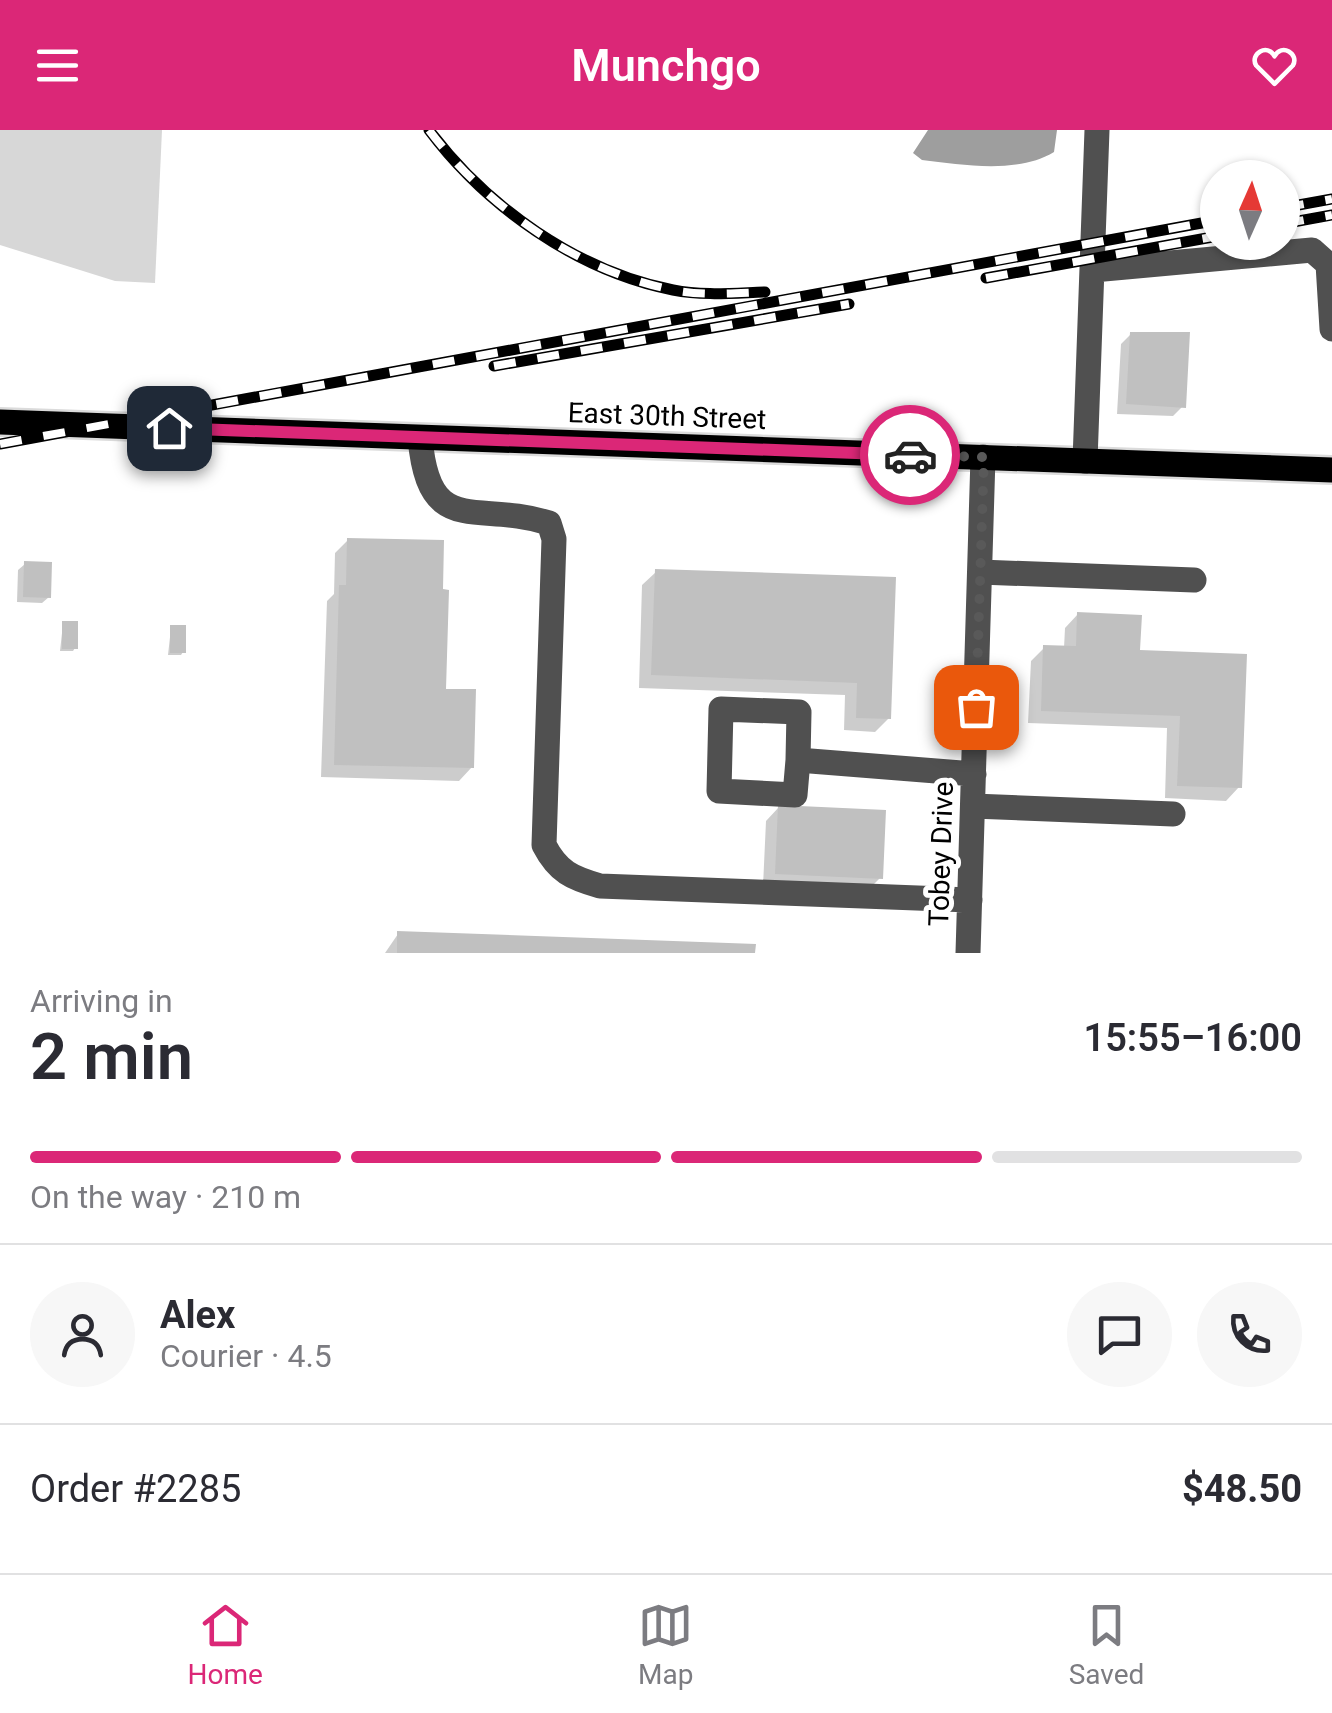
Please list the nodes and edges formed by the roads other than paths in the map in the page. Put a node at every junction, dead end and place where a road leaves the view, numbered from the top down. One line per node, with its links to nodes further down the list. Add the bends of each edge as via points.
1 (1097, 130): 2 (street)
2 (1093, 270): 3 (street, via 1312,250 1328,264); 7 (street)
3 (1332, 328)
4 (0, 422): 5 (main road, East 30th Street)
5 (420, 438): 6 (main road, East 30th Street); 15 (street, via 431,493 450,508 519,514 548,523 554,539 544,844 555,866 600,886)
6 (984, 457): 7 (main road, East 30th Street); 9 (street, Tobey Drive)
7 (1085, 461): 8 (main road, East 30th Street)
8 (1332, 470)
9 (980, 572): 10 (street); 12 (street, Tobey Drive)
10 (1194, 580)
11 (798, 760): 11 (street, via 796,796 719,792 722,709 799,712); 12 (street)
12 (974, 774): 13 (street, Tobey Drive)
13 (973, 806): 14 (street); 15 (street, Tobey Drive)
14 (1173, 814)
15 (970, 900): 16 (street, Tobey Drive)
16 (968, 953)

